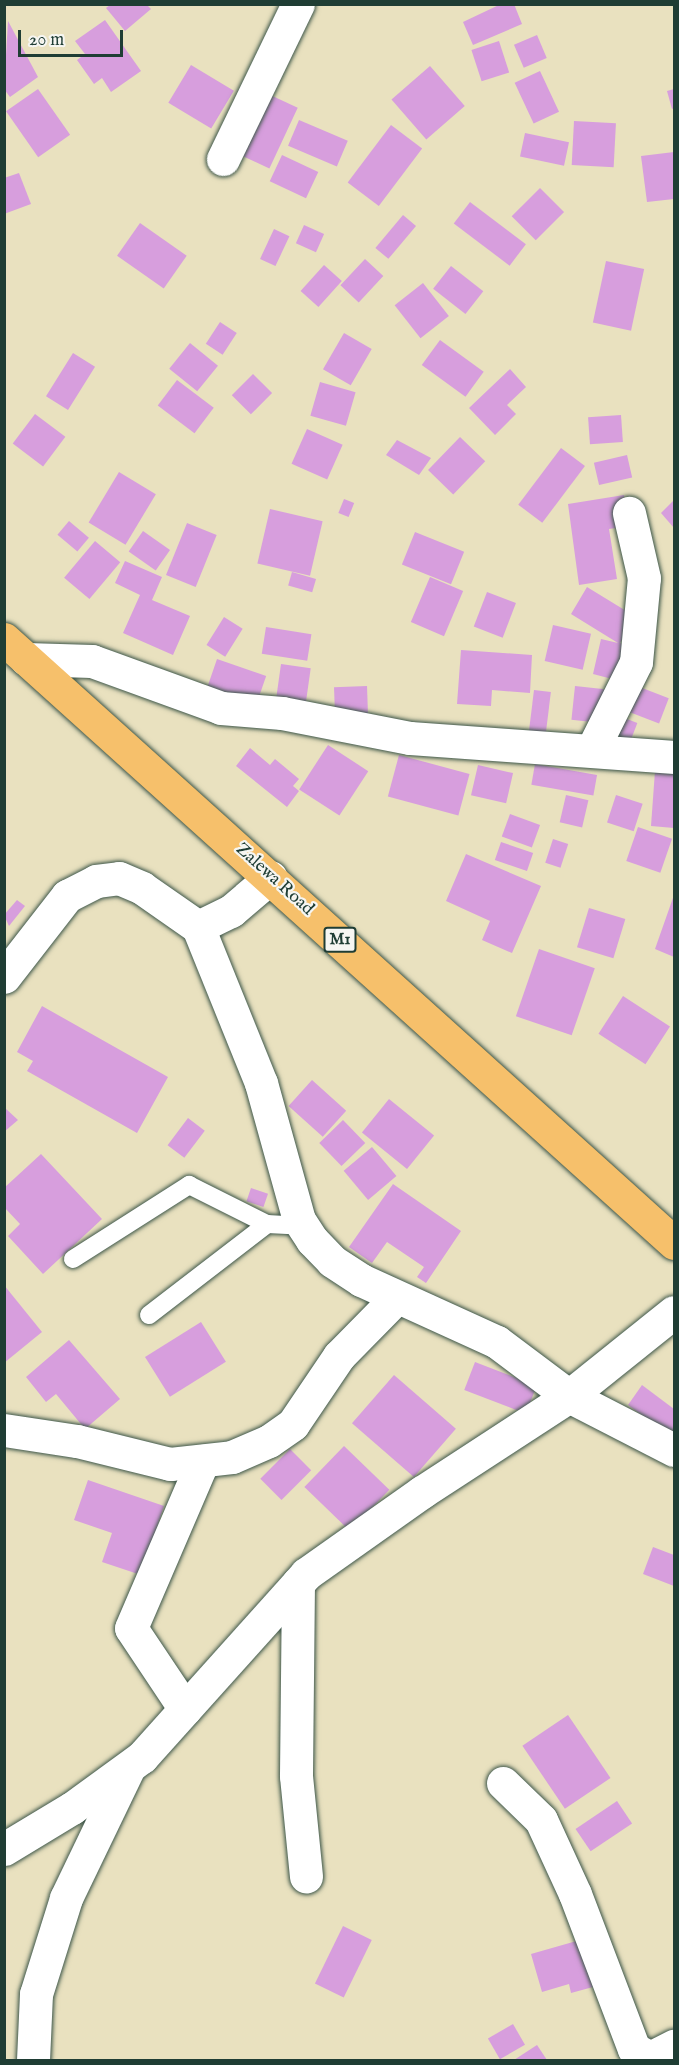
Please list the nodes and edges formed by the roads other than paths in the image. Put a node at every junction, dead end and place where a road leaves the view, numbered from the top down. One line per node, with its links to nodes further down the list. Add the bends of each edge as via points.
1 (298, 4): 2 (street)
2 (223, 159)
3 (629, 513): 5 (street, via 644,578 636,662)
4 (10, 644): 5 (street, via 92,661 221,708 282,713 410,738); 7 (highway, Zalewa Road / M1)
5 (593, 748): 6 (street)
6 (675, 757)
7 (271, 877): 8 (street, via 231,911); 12 (highway, Zalewa Road / M1)
8 (198, 927): 9 (street, via 188,924 142,888 118,878 96,881 68,896); 11 (street, via 261,1083)
9 (4, 978)
10 (267, 1224): 11 (lane); 13 (lane, via 189,1185); 16 (lane)
11 (303, 1226): 14 (street, via 332,1261)
12 (675, 1243)
13 (73, 1259)
14 (396, 1298): 17 (street, via 497,1342); 20 (street, via 339,1356 293,1424 269,1441 232,1457)
15 (675, 1312): 17 (street)
16 (149, 1315)
17 (569, 1396): 19 (street); 21 (street, via 422,1492)
18 (4, 1430): 20 (street, via 77,1441 149,1461)
19 (675, 1450)
20 (203, 1461): 22 (street, via 131,1628)
21 (298, 1583): 22 (street); 26 (street, via 296,1776)
22 (185, 1709): 23 (street)
23 (130, 1765): 25 (street, via 72,1808); 29 (street, via 66,1898 36,1994)
24 (503, 1783): 28 (street, via 541,1820 575,1894)
25 (4, 1849)
26 (306, 1877)
27 (675, 2046): 28 (street, via 650,2058)
28 (635, 2055)
29 (33, 2061)

